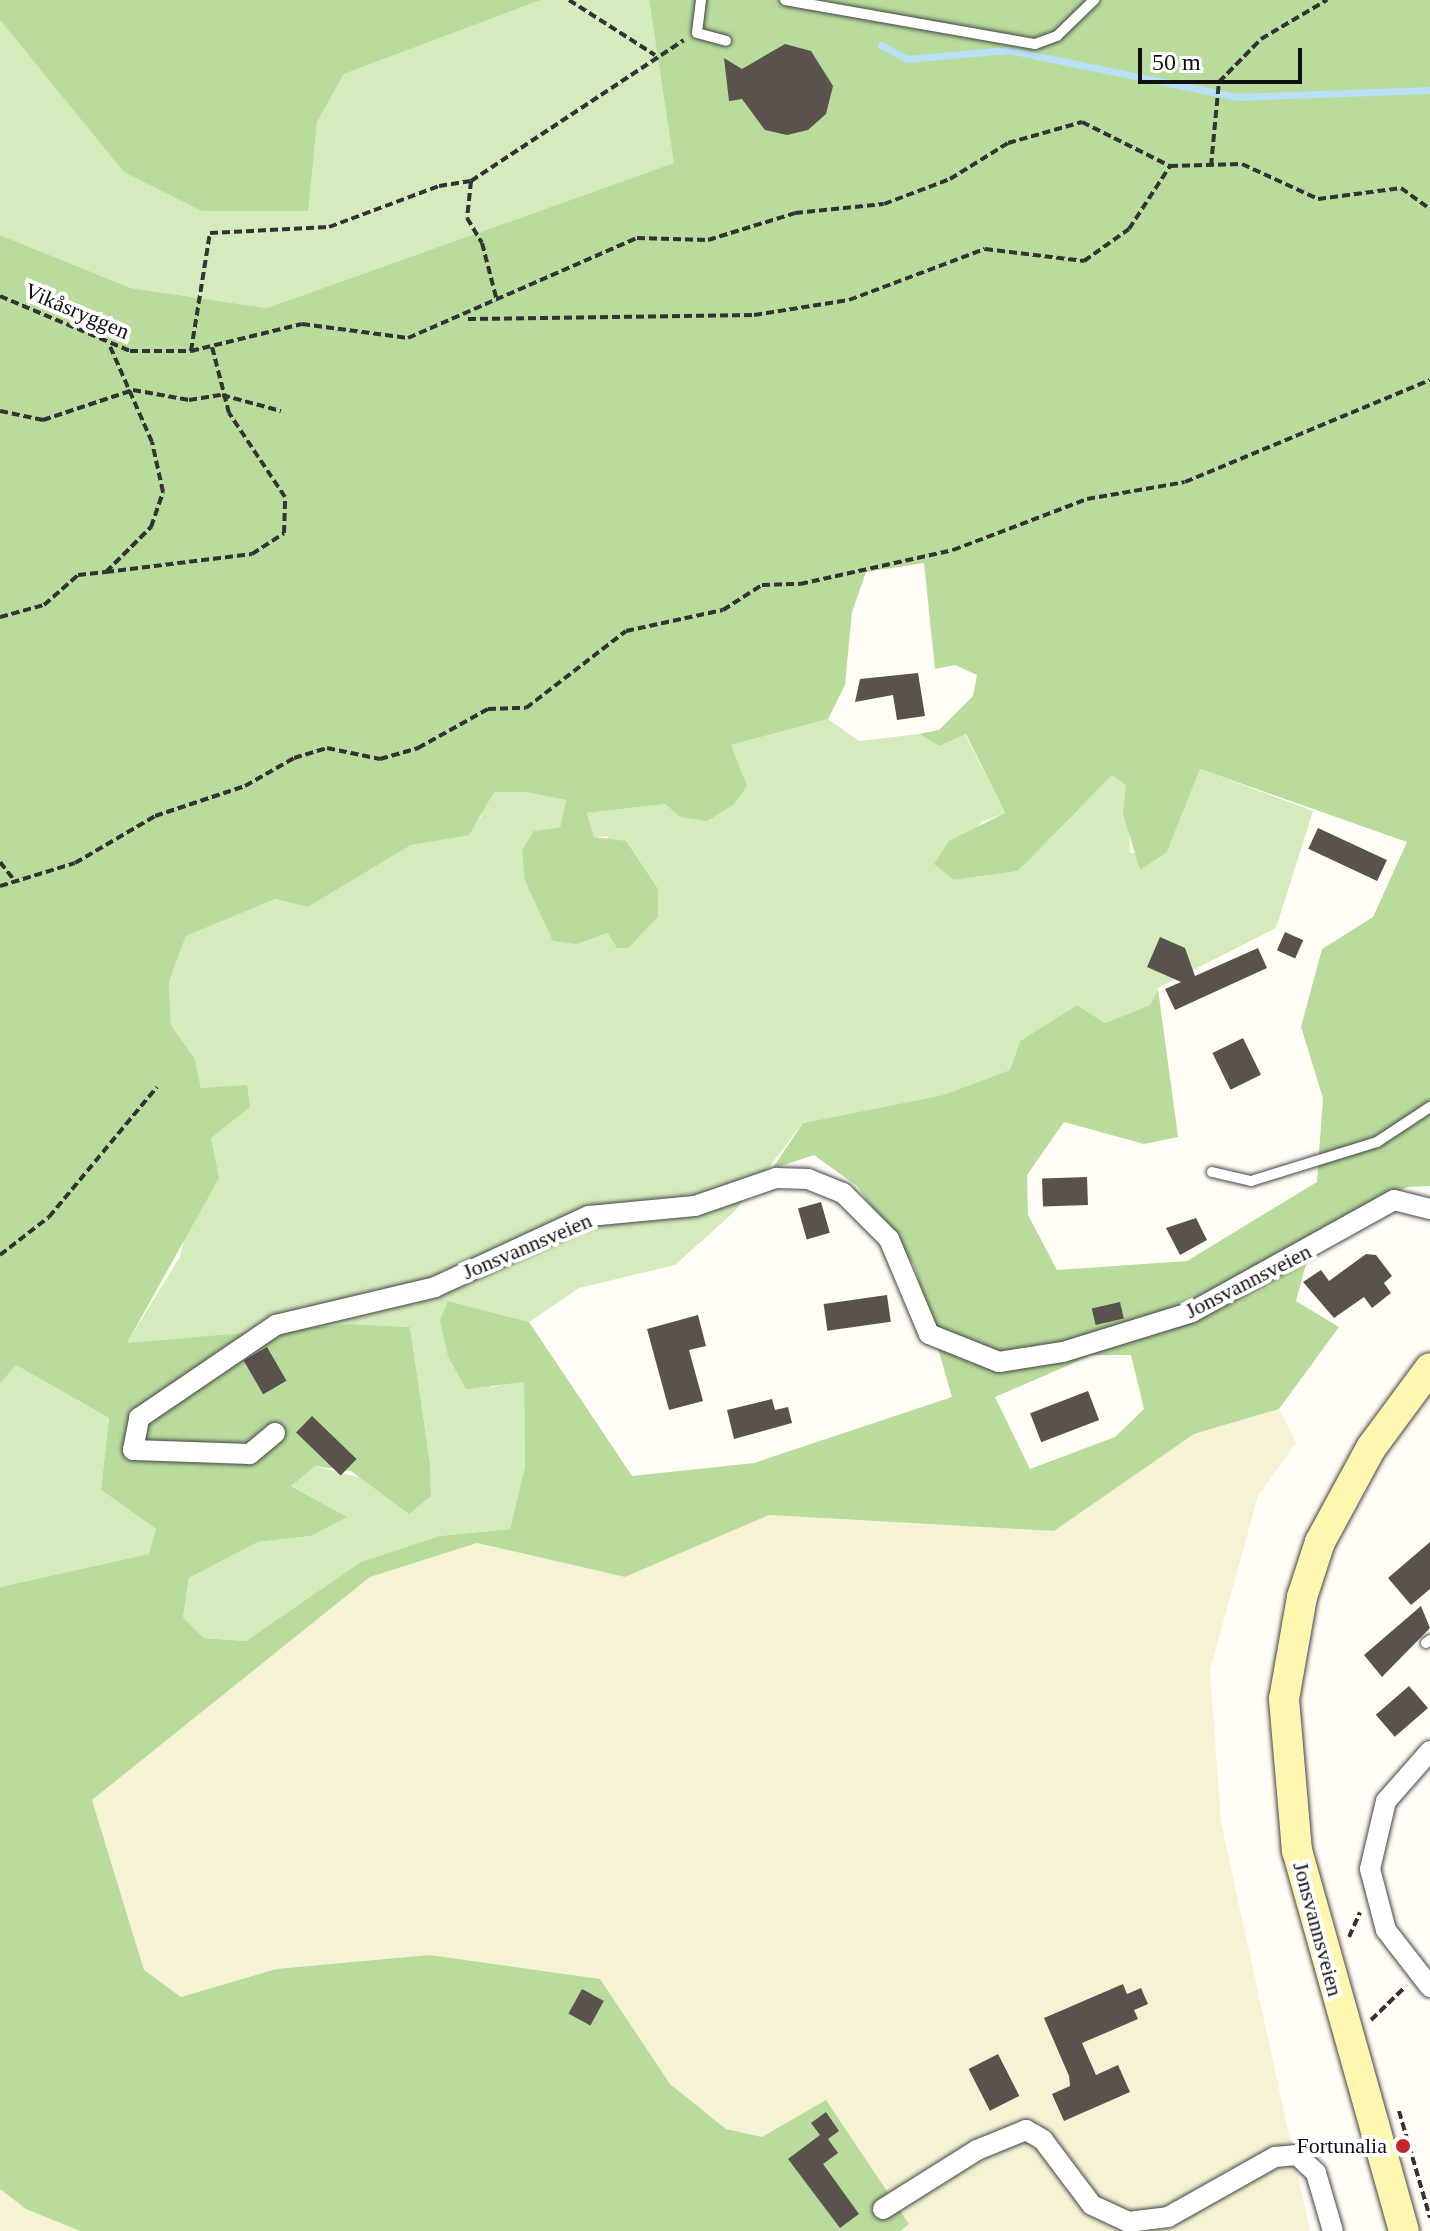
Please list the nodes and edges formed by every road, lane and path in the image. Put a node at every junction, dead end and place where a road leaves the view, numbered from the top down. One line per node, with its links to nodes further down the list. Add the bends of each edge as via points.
1 (569, 0): 8 (path)
2 (701, 0): 6 (lane)
3 (785, 0): 4 (lane, via 1035,44 1057,36)
4 (1094, 0)
5 (1327, 0): 10 (path, via 1261,39 1219,82)
6 (697, 33): 7 (lane); 8 (path)
7 (726, 41)
8 (655, 55): 11 (path, via 622,86)
9 (1170, 166): 10 (path); 14 (path, via 1082,122 1008,143 950,179 884,204 795,213 708,240 637,238); 15 (path, via 1129,229 1084,261 985,249 849,300 754,315)
10 (1210, 167): 12 (path, via 1242,164 1270,172 1318,199 1401,188)
11 (471, 181): 14 (path, via 467,218 482,243); 18 (path, via 439,186 329,227 210,233)
12 (1430, 209)
13 (0, 296): 16 (path, Vikåsryggen)
14 (497, 301): 15 (path)
15 (465, 319): 17 (path, Vikåsryggen, via 408,338 302,324)
16 (108, 342): 18 (path, Vikåsryggen, via 130,351); 20 (path)
17 (212, 347): 18 (path, Vikåsryggen); 21 (path)
18 (191, 351)
19 (1430, 380): 27 (path, via 1185,482 1087,499 953,550 800,584 762,585 723,610 626,631 526,708 488,709 418,748 380,759 327,748 294,758 245,786 155,816 75,863)
20 (133, 390): 21 (path, via 189,400); 22 (path, via 43,420); 24 (path, via 163,492 151,527)
21 (222, 395): 23 (path); 24 (path, via 285,497 284,533 252,554)
22 (0, 411)
23 (281, 411)
24 (106, 572): 25 (path, via 78,575 44,605)
25 (0, 617)
26 (0, 862): 27 (path)
27 (14, 880): 28 (path)
28 (0, 886)
29 (157, 1087): 33 (path, via 49,1217)
30 (1430, 1107): 31 (lane, via 1377,1142 1251,1181)
31 (1212, 1172)
32 (1430, 1209): 35 (street, Jonsvannsveien, via 1394,1200 1192,1312 1063,1352 999,1362 929,1334 889,1239 843,1193 808,1179 776,1178 695,1206 589,1216 435,1287 276,1325 139,1418 133,1450 250,1454)
33 (0, 1255)
34 (1430, 1368): 49 (main road, Jonsvannsveien, via 1356,1472 1320,1542 1293,1635 1284,1699 1297,1851)
35 (275, 1433)
36 (1430, 1751): 41 (street, via 1386,1801 1370,1869 1378,1910)
37 (1363, 1904): 39 (path)
38 (1344, 1924): 39 (path)
39 (1348, 1939): 40 (path)
40 (1352, 1952)
41 (1424, 1981): 43 (path)
42 (1367, 2006): 43 (path)
43 (1371, 2020): 44 (path)
44 (1376, 2034)
45 (1398, 2108): 47 (path)
46 (883, 2209): 48 (street, via 977,2150 1026,2130 1043,2140 1092,2205 1128,2222 1168,2217 1275,2157 1297,2155 1316,2173)
47 (1430, 2218)
48 (1333, 2231)
49 (1404, 2231)

